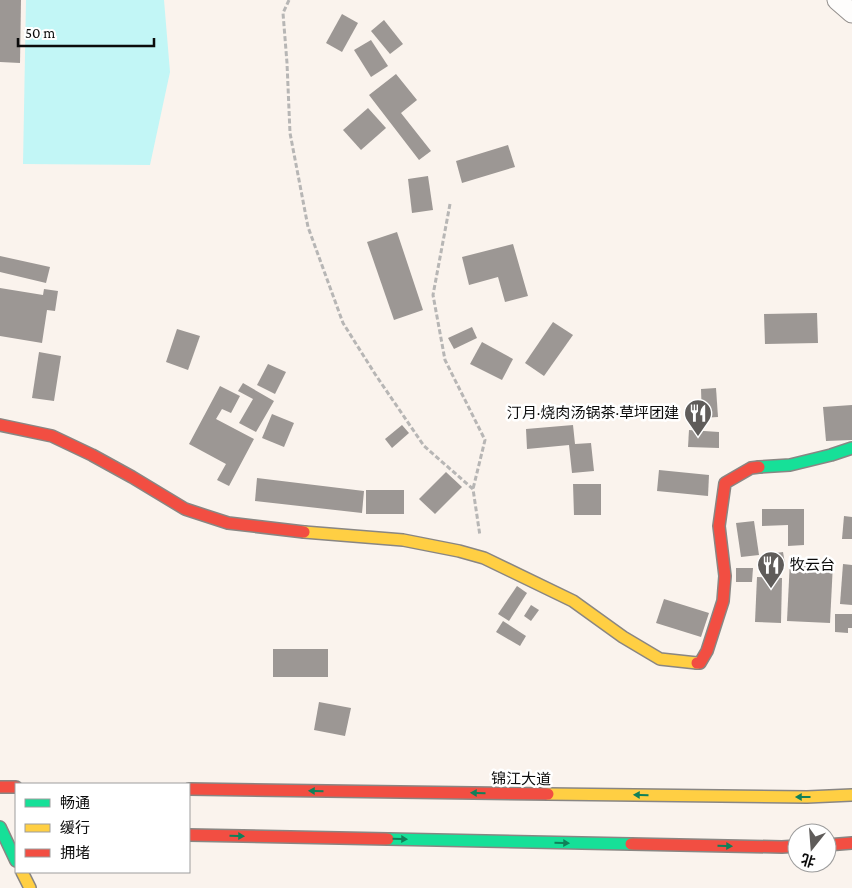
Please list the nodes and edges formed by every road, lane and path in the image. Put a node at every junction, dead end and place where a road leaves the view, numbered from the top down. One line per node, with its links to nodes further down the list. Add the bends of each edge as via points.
1 (289, 0): 7 (path, via 283,13 290,133 308,227 343,323 424,446)
2 (837, 0): 3 (street)
3 (852, 13)
4 (450, 204): 7 (path, via 433,295 445,360 485,440)
5 (0, 425): 8 (main road, via 52,436 92,455 185,509 228,523 403,540)
6 (852, 448): 8 (main road, via 790,465 751,468 724,484 718,526 725,576 723,600 700,663 660,659 573,601)
7 (473, 489): 8 (path)
8 (484, 558)
9 (0, 787): 10 (main road)
10 (15, 787)
11 (190, 789): 12 (main road, 锦江大道, one-way to 11)
12 (852, 795)
13 (1, 830): 14 (main road); 19 (main road)
14 (15, 832)
15 (190, 835): 18 (main road, one-way to 18)
16 (852, 844): 17 (main road)
17 (837, 845)
18 (787, 847)
19 (15, 859)
20 (22, 873): 21 (main road)
21 (30, 888)

